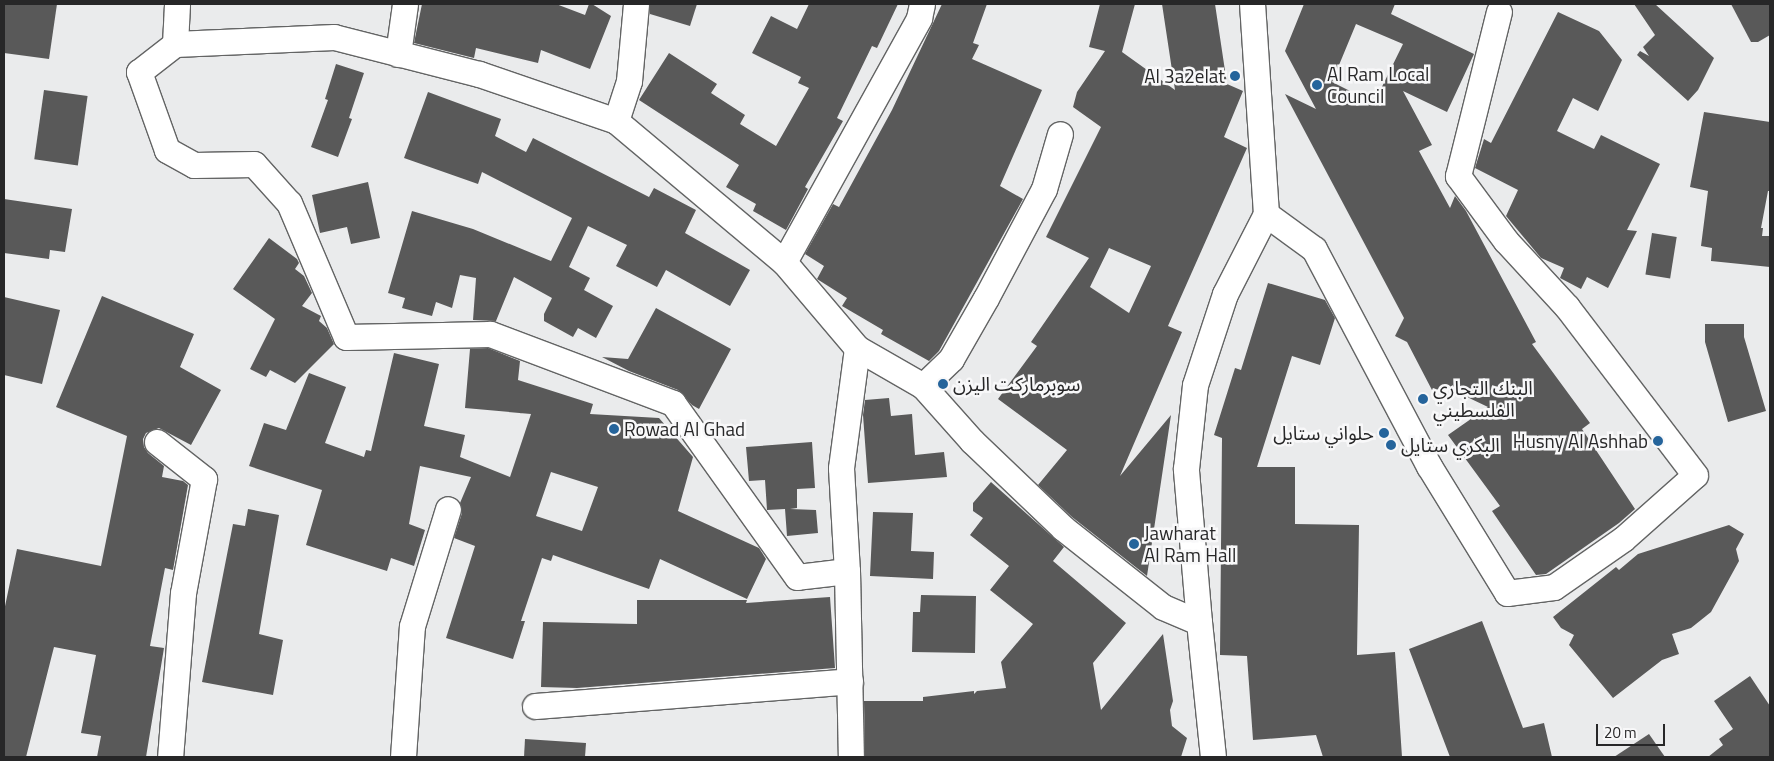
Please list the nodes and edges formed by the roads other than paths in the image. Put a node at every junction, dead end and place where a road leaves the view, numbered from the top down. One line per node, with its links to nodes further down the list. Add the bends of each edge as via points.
1 (177, 4): 7 (street)
2 (405, 4): 8 (street)
3 (636, 4): 9 (street, via 629,81)
4 (922, 4): 12 (street, via 919,18)
5 (1252, 4): 11 (street)
6 (1499, 12): 11 (street, via 1458,176 1506,241 1567,307 1695,475 1623,539 1554,587 1507,593 1430,466 1314,249)
7 (175, 44): 8 (street, via 334,37); 17 (street, via 139,72 167,150 194,165 254,164 289,203 346,337 490,334 673,403 797,577)
8 (398, 54): 9 (street, via 478,74)
9 (616, 121): 12 (street)
10 (1060, 134): 14 (street, via 1044,189 986,298 951,359)
11 (1266, 214): 18 (street, via 1226,294 1195,385 1186,469)
12 (784, 262): 13 (street)
13 (857, 348): 14 (street); 17 (street, via 841,468)
14 (923, 386): 18 (street, via 972,441 1063,528 1163,607)
15 (157, 442): 21 (street, via 204,479 183,593)
16 (448, 509): 22 (street, via 412,626)
17 (847, 572): 19 (street)
18 (1199, 622): 24 (street)
19 (850, 681): 20 (street); 23 (street)
20 (535, 706)
21 (170, 757)
22 (402, 757)
23 (851, 757)
24 (1213, 757)

